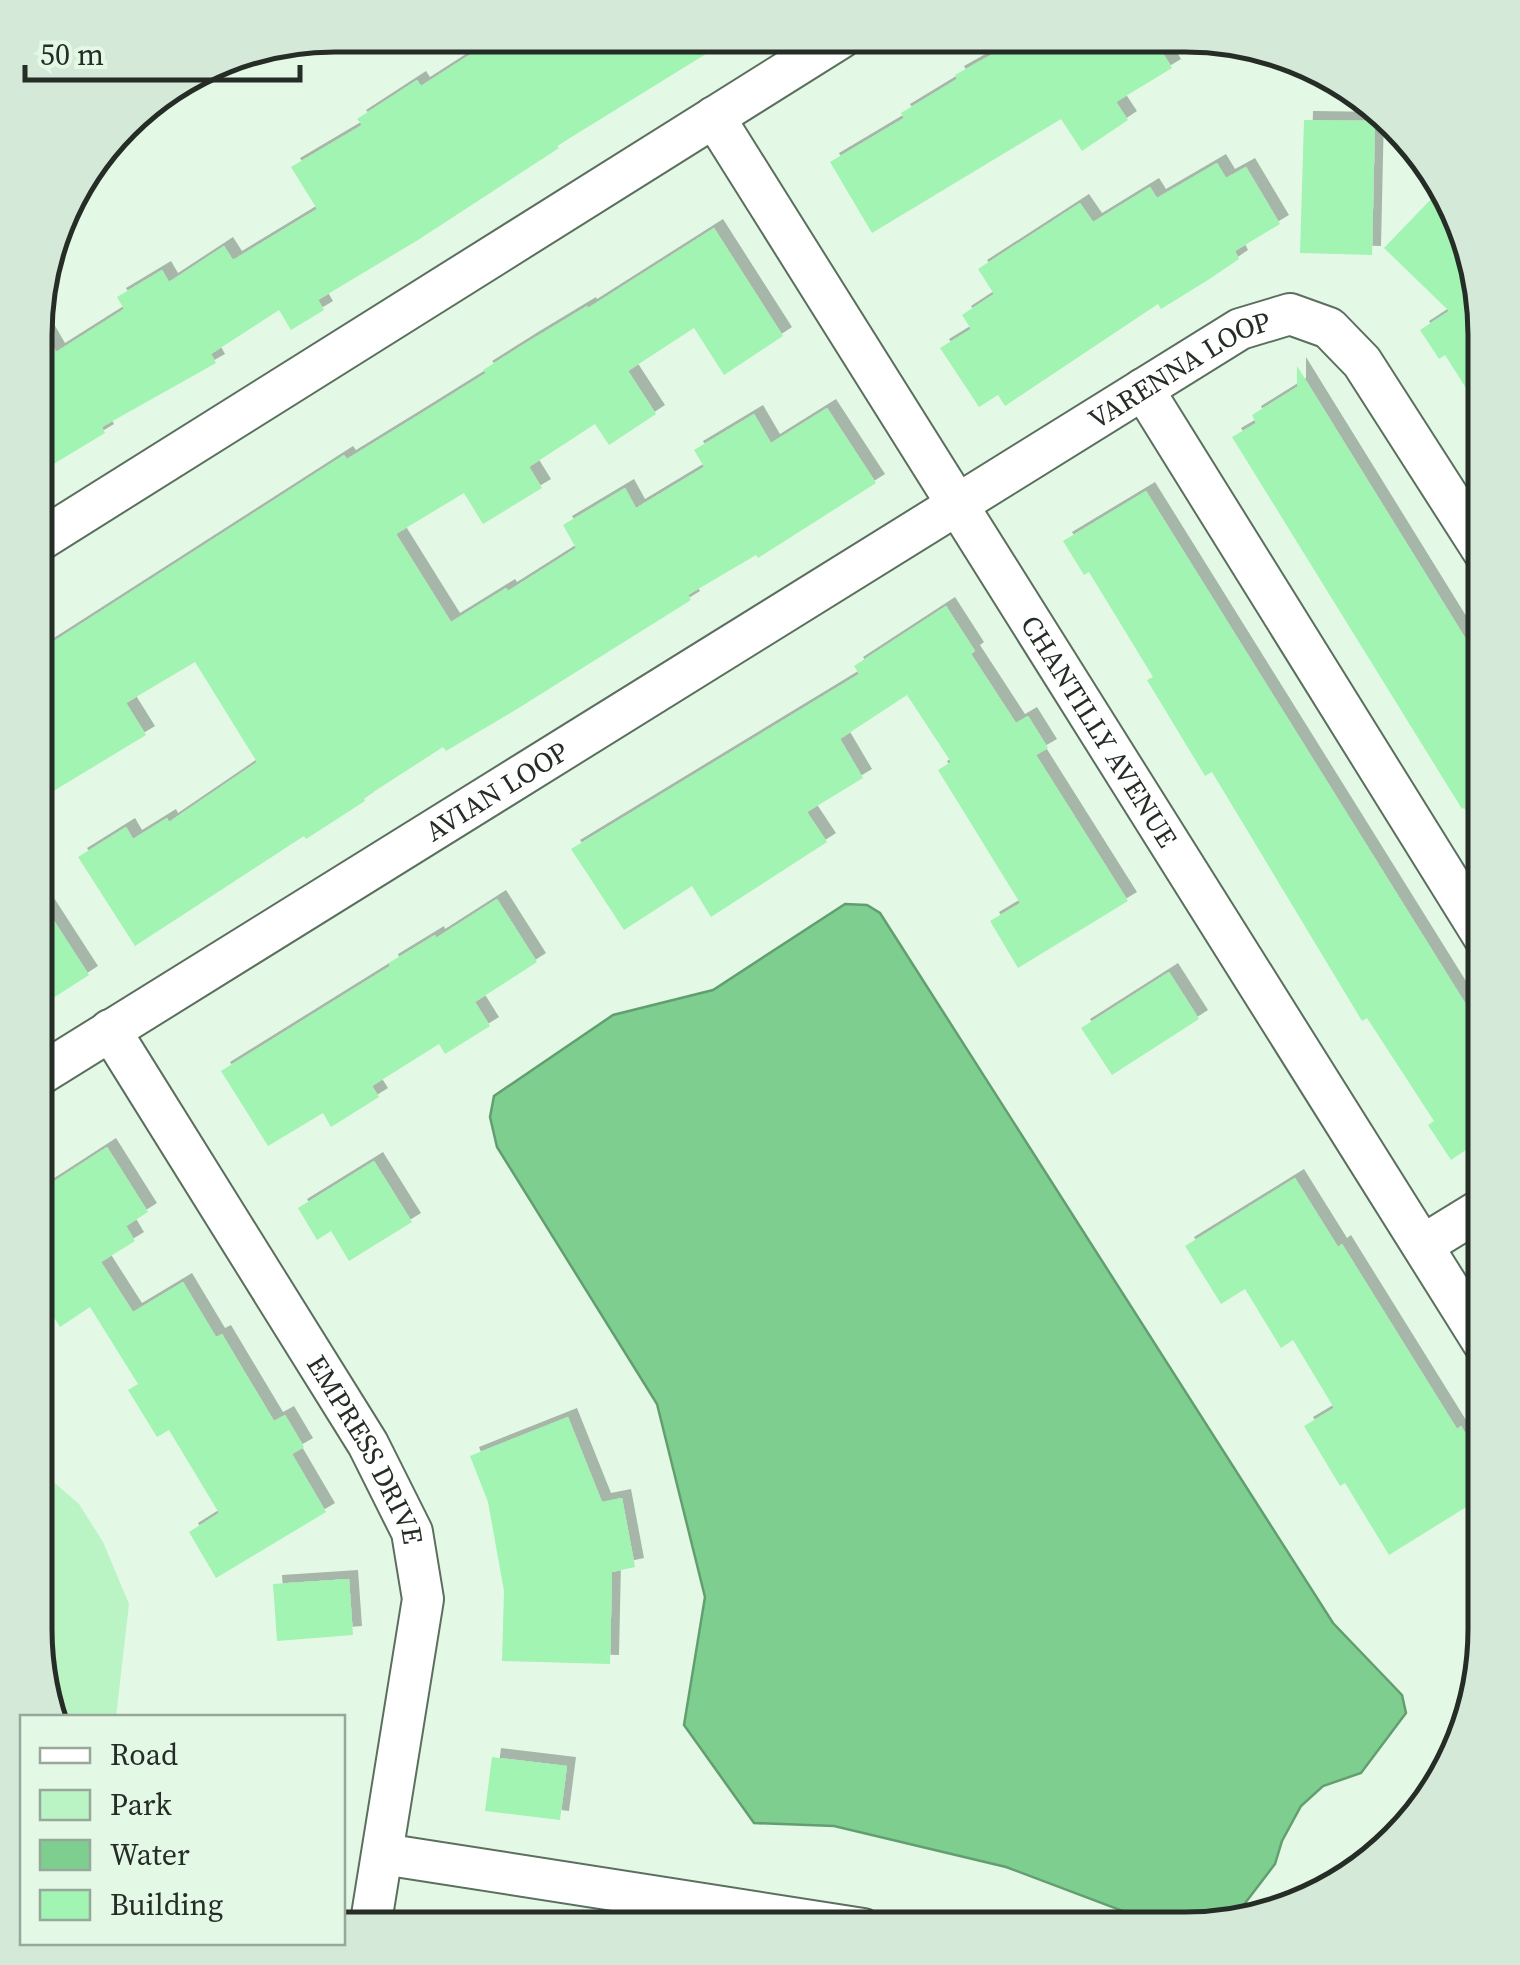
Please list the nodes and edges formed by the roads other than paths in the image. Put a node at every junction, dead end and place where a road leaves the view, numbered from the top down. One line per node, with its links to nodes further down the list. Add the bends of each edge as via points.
1 (817, 52): 2 (street)
2 (714, 117): 4 (street, CHANTILLY AVENUE); 6 (street)
3 (1143, 389): 4 (street, VARENNA LOOP); 5 (street, VARENNA LOOP, via 1240,328 1290,314 1329,328 1362,362); 7 (street)
4 (956, 506): 8 (street, AVIAN LOOP); 11 (street, CHANTILLY AVENUE)
5 (1468, 527)
6 (52, 533)
7 (1468, 912)
8 (110, 1030): 9 (street, AVIAN LOOP); 13 (street, EMPRESS DRIVE, via 368,1444 412,1532 424,1599)
9 (52, 1066)
10 (1467, 1217): 11 (street)
11 (1423, 1245): 12 (street, CHANTILLY AVENUE)
12 (1467, 1317)
13 (383, 1854): 14 (street, EMPRESS DRIVE); 15 (street)
14 (373, 1912)
15 (754, 1912)

